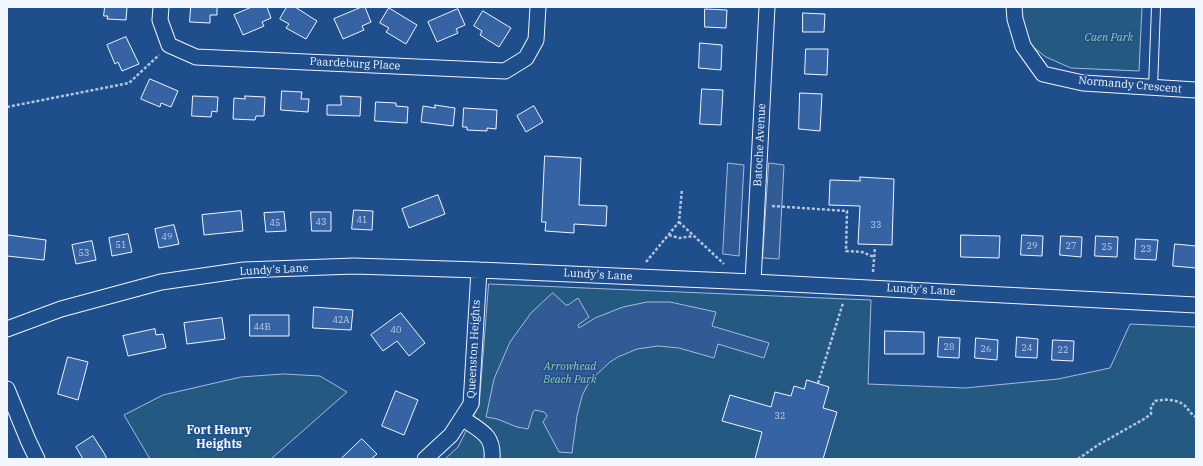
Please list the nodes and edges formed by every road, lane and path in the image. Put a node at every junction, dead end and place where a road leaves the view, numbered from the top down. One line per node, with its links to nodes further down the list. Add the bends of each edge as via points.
1 (161, 7): 6 (street, via 160,20)
2 (538, 7): 6 (street, Paardeburg Place, via 536,40 526,58 505,71 196,57)
3 (767, 7): 11 (street, Batoche Avenue)
4 (1014, 7): 7 (street, Normandy Crescent, via 1014,19 1023,46 1043,74 1083,83)
5 (1156, 7): 7 (lane)
6 (170, 45): 9 (path, via 129,83)
7 (1153, 88): 8 (street, Normandy Crescent)
8 (1196, 90)
9 (7, 107)
10 (682, 188): 12 (path)
11 (757, 205): 16 (path, via 847,211 846,251 862,252); 21 (street, Batoche Avenue)
12 (680, 222): 13 (path); 14 (path)
13 (668, 235): 14 (path, via 679,238); 18 (path, via 646,262)
14 (694, 236): 17 (path)
15 (875, 247): 16 (path)
16 (874, 257): 20 (path)
17 (725, 266)
18 (645, 267)
19 (479, 270): 21 (street, Lundy's Lane); 24 (street, Lundy's Lane, via 354,266 244,270 161,282 61,309); 28 (street, Queenston Heights, via 471,404)
20 (873, 278)
21 (753, 282): 23 (street, Lundy's Lane)
22 (843, 302): 25 (path)
23 (1196, 304)
24 (7, 329)
25 (818, 383)
26 (7, 389): 29 (street)
27 (1196, 417): 32 (path, via 1184,405 1173,400 1155,401 1151,407 1151,414)
28 (462, 418): 30 (street, Queenston Heights, via 451,435); 31 (street, via 489,438 493,448)
29 (37, 459)
30 (425, 459)
31 (492, 459)
32 (1078, 459)

